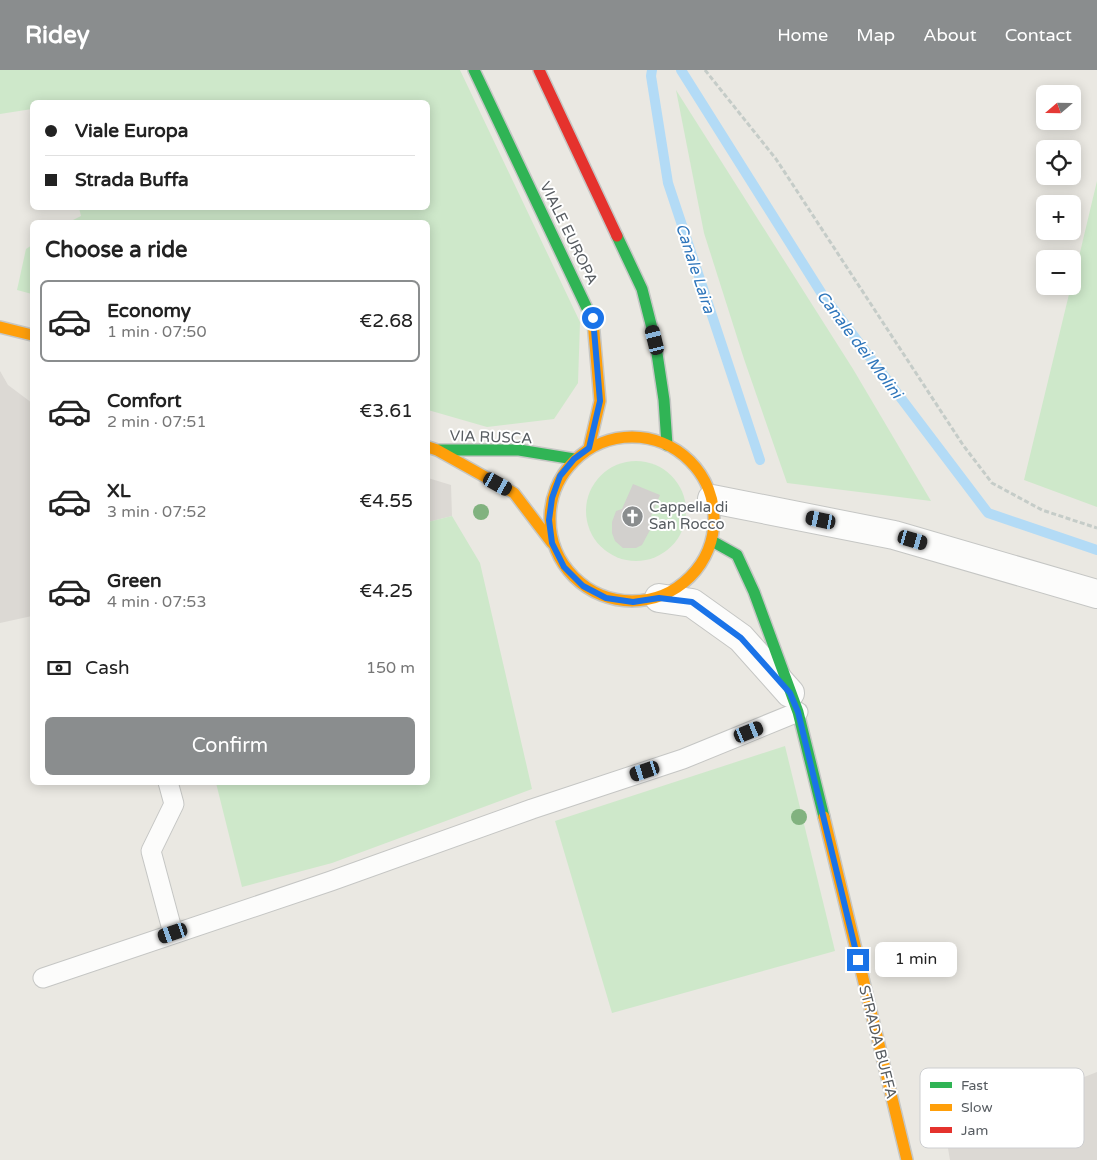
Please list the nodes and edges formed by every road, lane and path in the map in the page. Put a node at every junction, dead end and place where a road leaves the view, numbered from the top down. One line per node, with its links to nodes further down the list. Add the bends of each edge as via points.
1 (474, 70): 8 (street, VIALE EUROPA, via 593,318 600,401)
2 (539, 70): 6 (street, via 642,289 655,340)
3 (705, 70): 11 (path, via 776,159 962,445 992,483 1042,510)
4 (0, 327): 5 (street)
5 (30, 334)
6 (667, 445): 8 (street, via 642,437 614,438); 10 (street, via 687,458 703,476)
7 (432, 448): 9 (street, VIA RUSCA, via 519,450); 13 (street, VIA RUSCA, via 514,492)
8 (589, 448): 9 (street)
9 (574, 459): 13 (street, via 560,476 552,498 549,520)
10 (712, 499): 12 (street, via 715,520); 14 (street, via 894,535)
11 (1097, 528)
12 (712, 541): 15 (street, via 701,565 682,585); 16 (street, STRADA BUFFA, via 737,555)
13 (552, 543): 15 (street, via 564,567 583,586 606,598 633,602)
14 (1097, 594)
15 (659, 598): 16 (street, STRADA BUFFA, via 692,602 741,638)
16 (794, 702): 18 (lane, via 683,759); 20 (street, STRADA BUFFA)
17 (169, 785): 18 (lane, via 174,804 151,851)
18 (173, 933): 19 (lane)
19 (43, 978)
20 (907, 1160)

